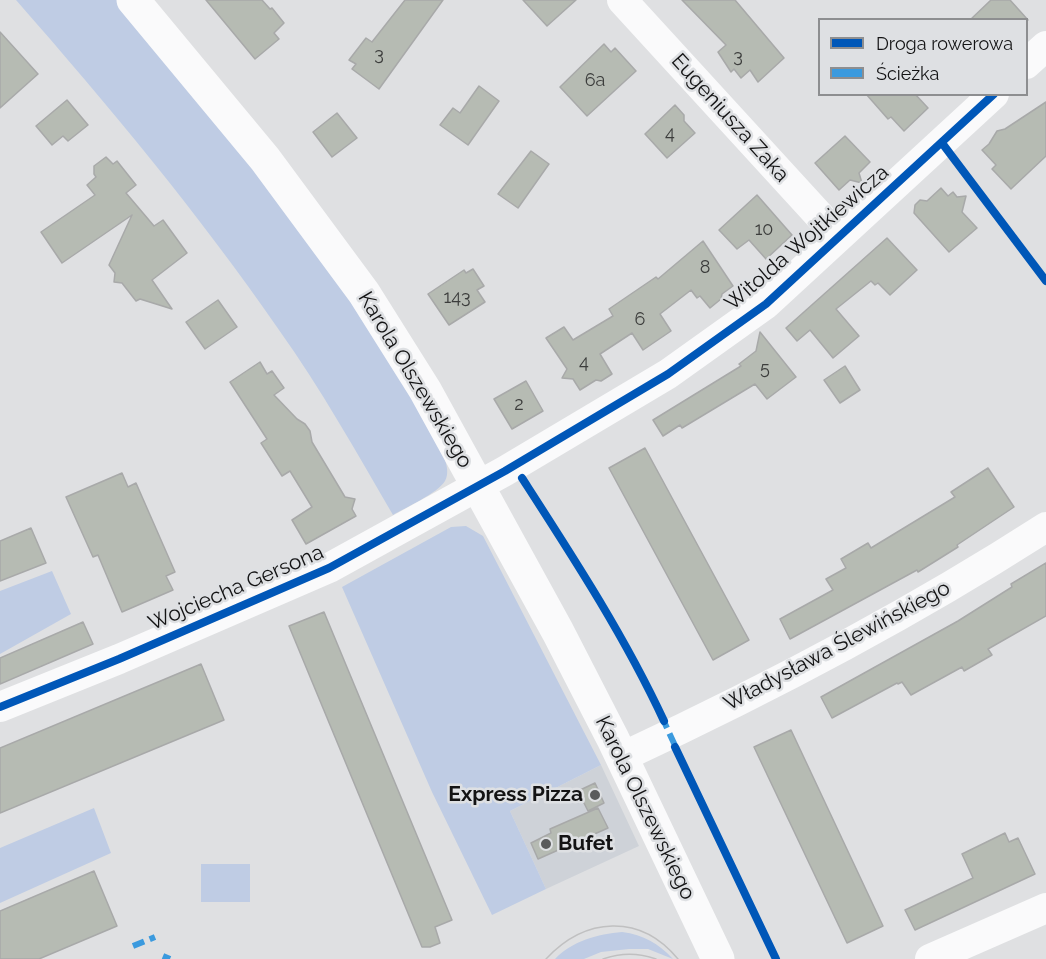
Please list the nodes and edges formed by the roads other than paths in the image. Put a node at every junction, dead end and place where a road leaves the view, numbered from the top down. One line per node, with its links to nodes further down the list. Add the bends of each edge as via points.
1 (133, 0): 7 (street, Karola Olszewskiego, via 265,159 363,293 425,390)
2 (622, 0): 6 (street, Eugeniusza Zaka)
3 (1046, 46): 4 (street)
4 (1028, 62)
5 (992, 96): 6 (street, Witolda Wojtkiewicza)
6 (838, 236): 7 (street, Witolda Wojtkiewicza, via 766,304 668,374)
7 (478, 486): 9 (street, Wojciecha Gersona, via 329,568); 10 (street, Karola Olszewskiego)
8 (1046, 527): 10 (street, Władysława Ślewińskiego, via 836,651)
9 (0, 707)
10 (622, 757): 12 (street, Karola Olszewskiego)
11 (1046, 908): 13 (street)
12 (718, 959)
13 (930, 959)

